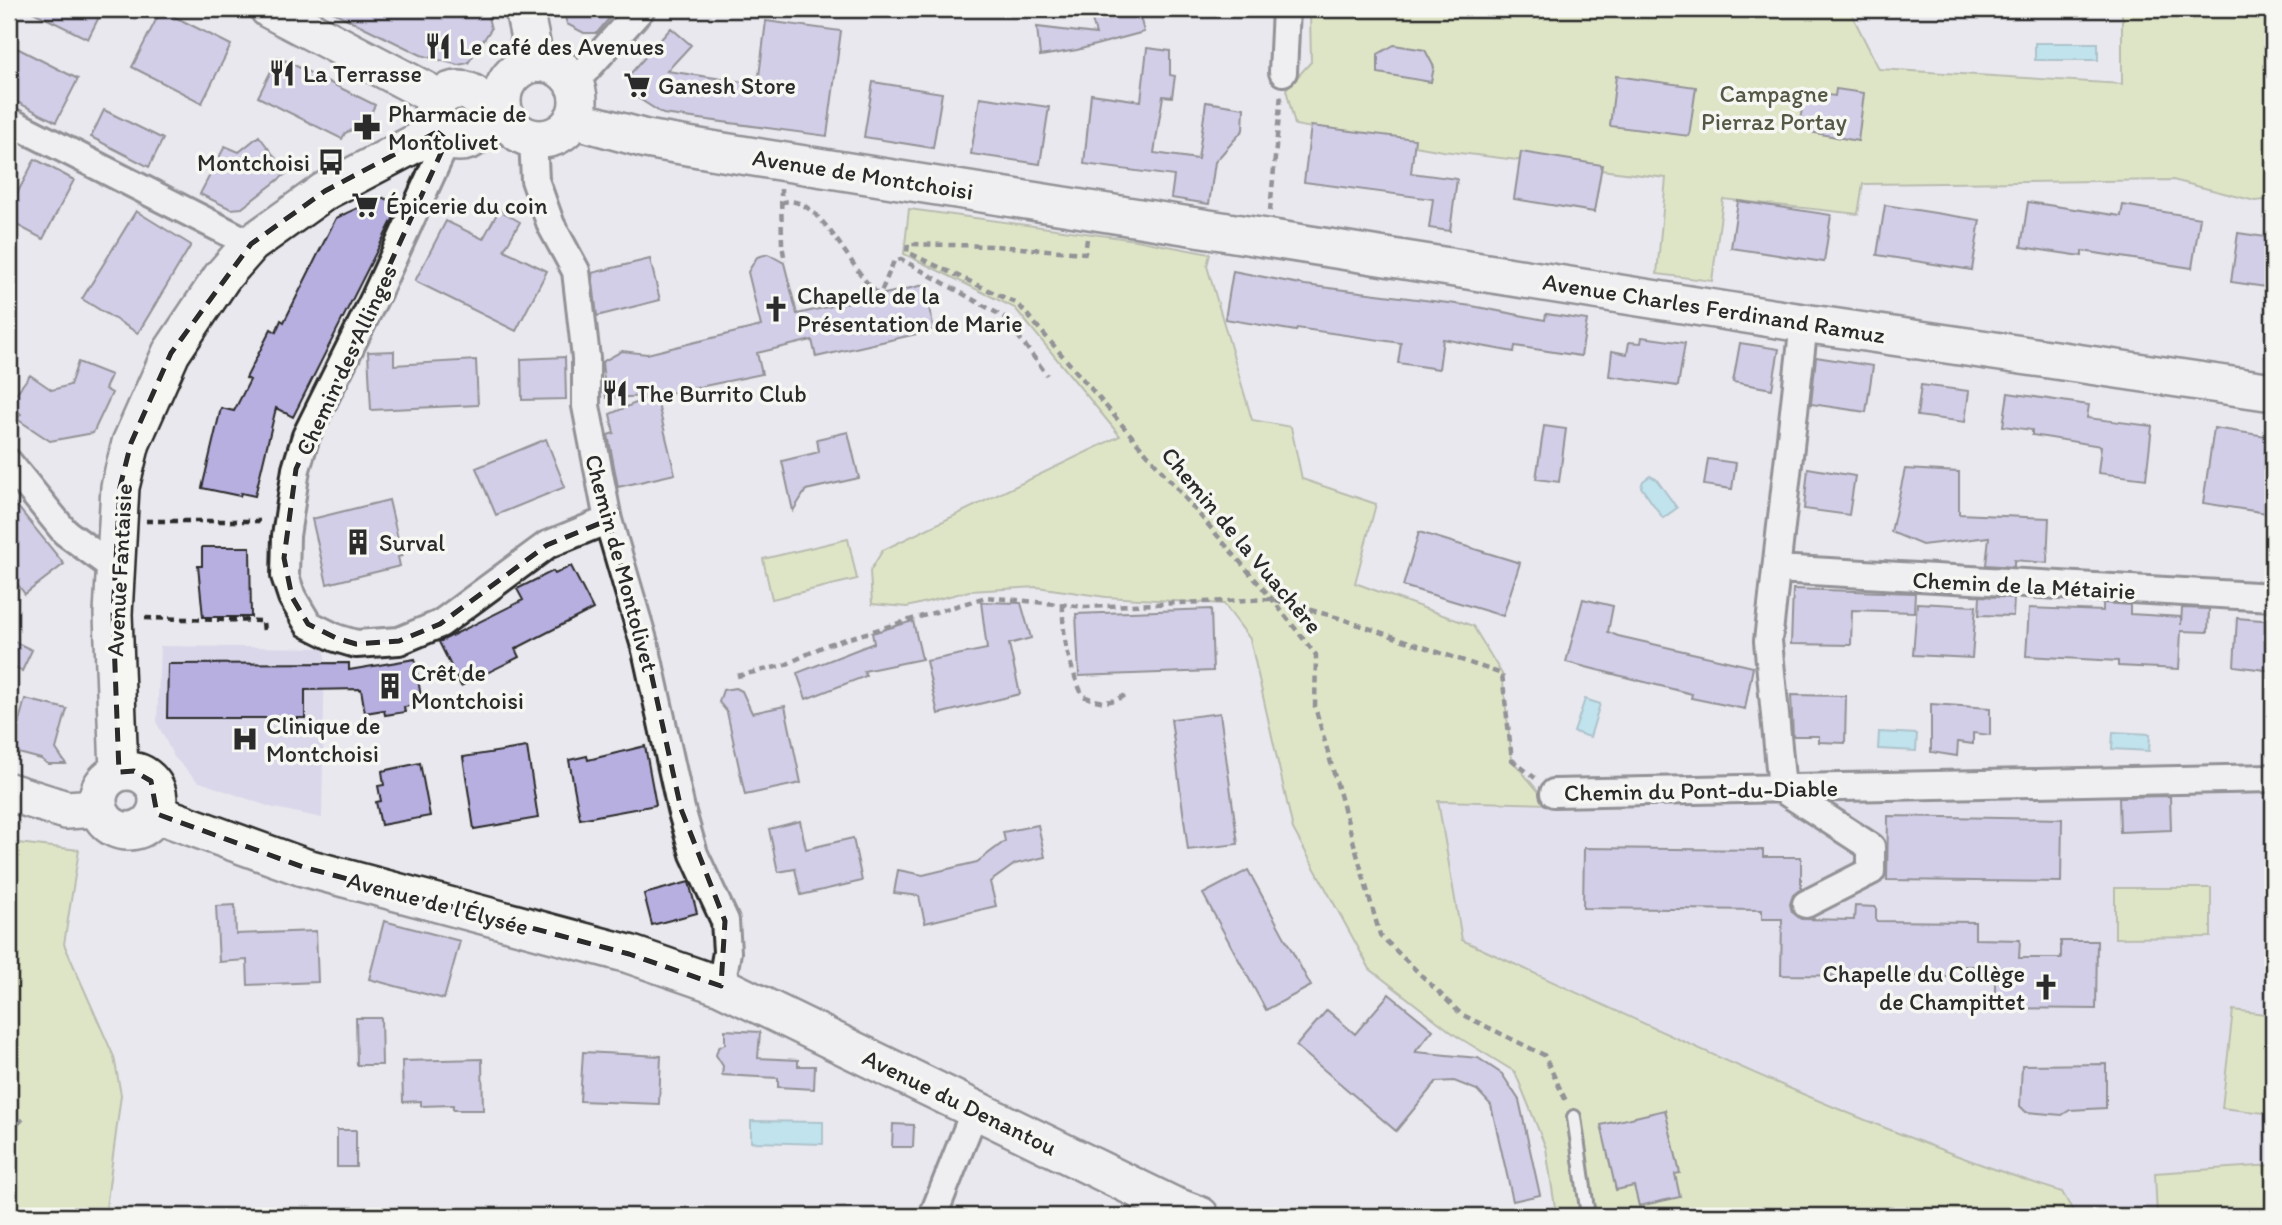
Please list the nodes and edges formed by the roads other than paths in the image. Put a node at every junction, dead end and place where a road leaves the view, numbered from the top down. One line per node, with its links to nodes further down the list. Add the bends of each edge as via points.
1 (269, 9): 8 (street)
2 (524, 9): 5 (street)
3 (641, 9): 7 (street)
4 (1286, 9): 6 (street)
5 (521, 72): 7 (street, via 557,67); 8 (street); 10 (street, via 502,97 503,111)
6 (1283, 72)
7 (573, 101): 10 (street, via 556,134); 11 (street, Avenue de Montchoisi, via 646,139)
8 (453, 120): 10 (street); 12 (street, Avenue Fantaisie, via 325,191); 16 (street, Chemin des Allinges, via 375,297 306,436 296,469 285,547 285,576 294,603 308,624 336,638 356,644 399,641 440,624 547,545)
9 (9, 121): 12 (street)
10 (526, 135): 16 (street, Chemin de Montolivet, via 551,225 576,271 586,358 586,406)
11 (1156, 220): 13 (street, Avenue Charles Ferdinand Ramuz)
12 (251, 244): 17 (street, Avenue Fantaisie, via 197,311 148,400 120,487)
13 (1804, 323): 14 (street, Avenue Charles Ferdinand Ramuz); 18 (street)
14 (2273, 392)
15 (9, 463): 17 (street, via 65,532)
16 (608, 520): 28 (street, Chemin de Montolivet, via 646,650 681,810 694,854 725,921 727,952)
17 (114, 568): 20 (street, Avenue Fantaisie)
18 (1776, 569): 19 (street, Chemin de la Métairie); 22 (street, via 1769,641)
19 (2273, 597)
20 (119, 772): 25 (street, via 98,792); 26 (street, via 134,771 151,781 158,794)
21 (2273, 778): 22 (street, Chemin du Pont-du-Diable)
22 (1782, 789): 24 (street, Chemin du Pont-du-Diable); 27 (street, via 1871,847 1871,871)
23 (9, 792): 25 (street, via 66,810)
24 (1554, 793)
25 (97, 808): 26 (street, via 104,821 119,831 135,831)
26 (157, 814): 28 (street, Avenue de l'Élysée, via 303,867 629,954)
27 (1806, 904)
28 (721, 986): 29 (street, Avenue du Denantou)
29 (975, 1110): 31 (street); 32 (street, Avenue du Denantou)
30 (1574, 1117): 33 (lane)
31 (933, 1216)
32 (1200, 1216)
33 (1588, 1216)

